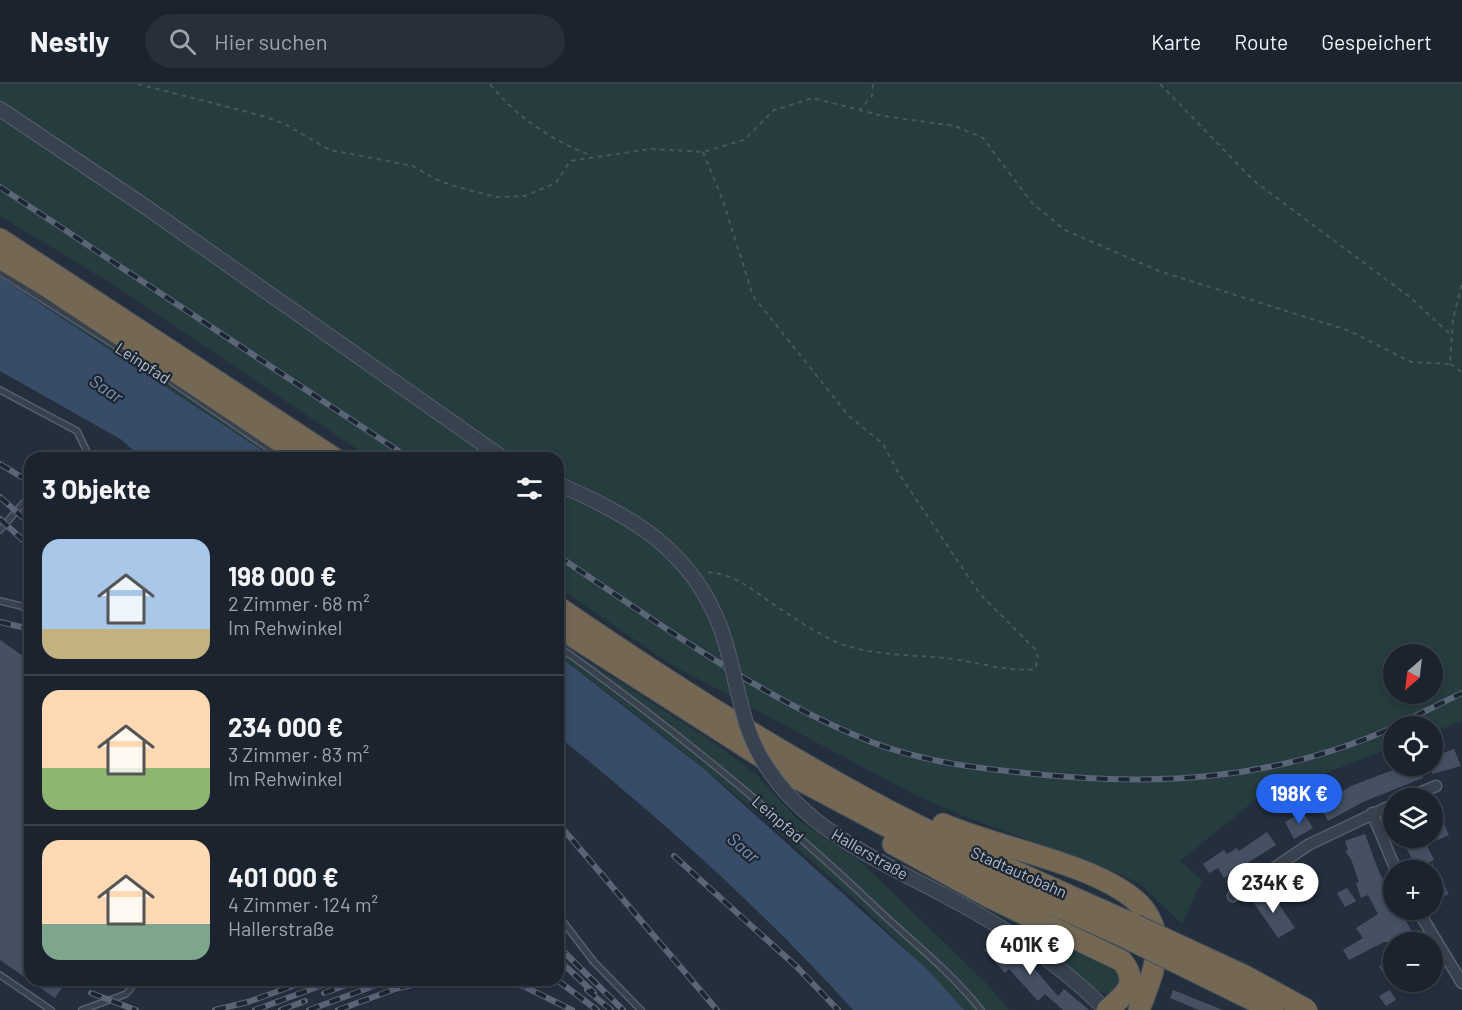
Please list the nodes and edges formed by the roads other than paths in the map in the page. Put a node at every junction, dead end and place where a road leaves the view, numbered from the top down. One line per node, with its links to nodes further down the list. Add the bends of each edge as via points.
1 (0, 109): 10 (street)
2 (0, 239): 9 (highway)
3 (0, 258): 8 (highway)
4 (0, 272): 7 (lane, Leinpfad)
5 (0, 390): 6 (lane, via 77,432)
6 (87, 452)
7 (274, 452)
8 (296, 452)
9 (325, 452)
10 (494, 452)
11 (564, 487): 37 (street, Hallerstraße, bridge, via 627,516 659,539 690,572 721,629 748,726 773,778 789,798 814,821 854,847 1025,941 1057,964)
12 (24, 504): 13 (lane)
13 (0, 530)
14 (0, 601): 15 (lane)
15 (24, 608)
16 (564, 611): 19 (highway)
17 (564, 631): 19 (highway)
18 (564, 651): 36 (lane, Leinpfad, via 732,779 876,907)
19 (698, 709): 20 (highway); 20 (highway, Stadtautobahn, via 768,744)
20 (794, 768): 29 (highway, Stadtautobahn); 37 (highway, via 850,817 941,872 1122,961 1132,980); 38 (highway, via 1071,868 1127,894 1146,912 1156,939 1157,957)
21 (1436, 786): 22 (street)
22 (1431, 788)
23 (1383, 808): 24 (street)
24 (1372, 813): 25 (street); 26 (street, via 1308,845)
25 (1392, 860)
26 (1233, 896)
27 (1424, 920): 31 (street)
28 (564, 923): 35 (lane, via 594,962)
29 (1132, 932): 39 (highway, bridge); 40 (highway, Stadtautobahn, bridge, via 1245,976)
30 (0, 975): 33 (lane)
31 (1462, 983)
32 (133, 986): 34 (lane, via 126,994)
33 (51, 1010)
34 (82, 1010)
35 (641, 1010)
36 (981, 1010)
37 (1106, 1010)
38 (1139, 1010)
39 (1273, 1010)
40 (1307, 1010)

